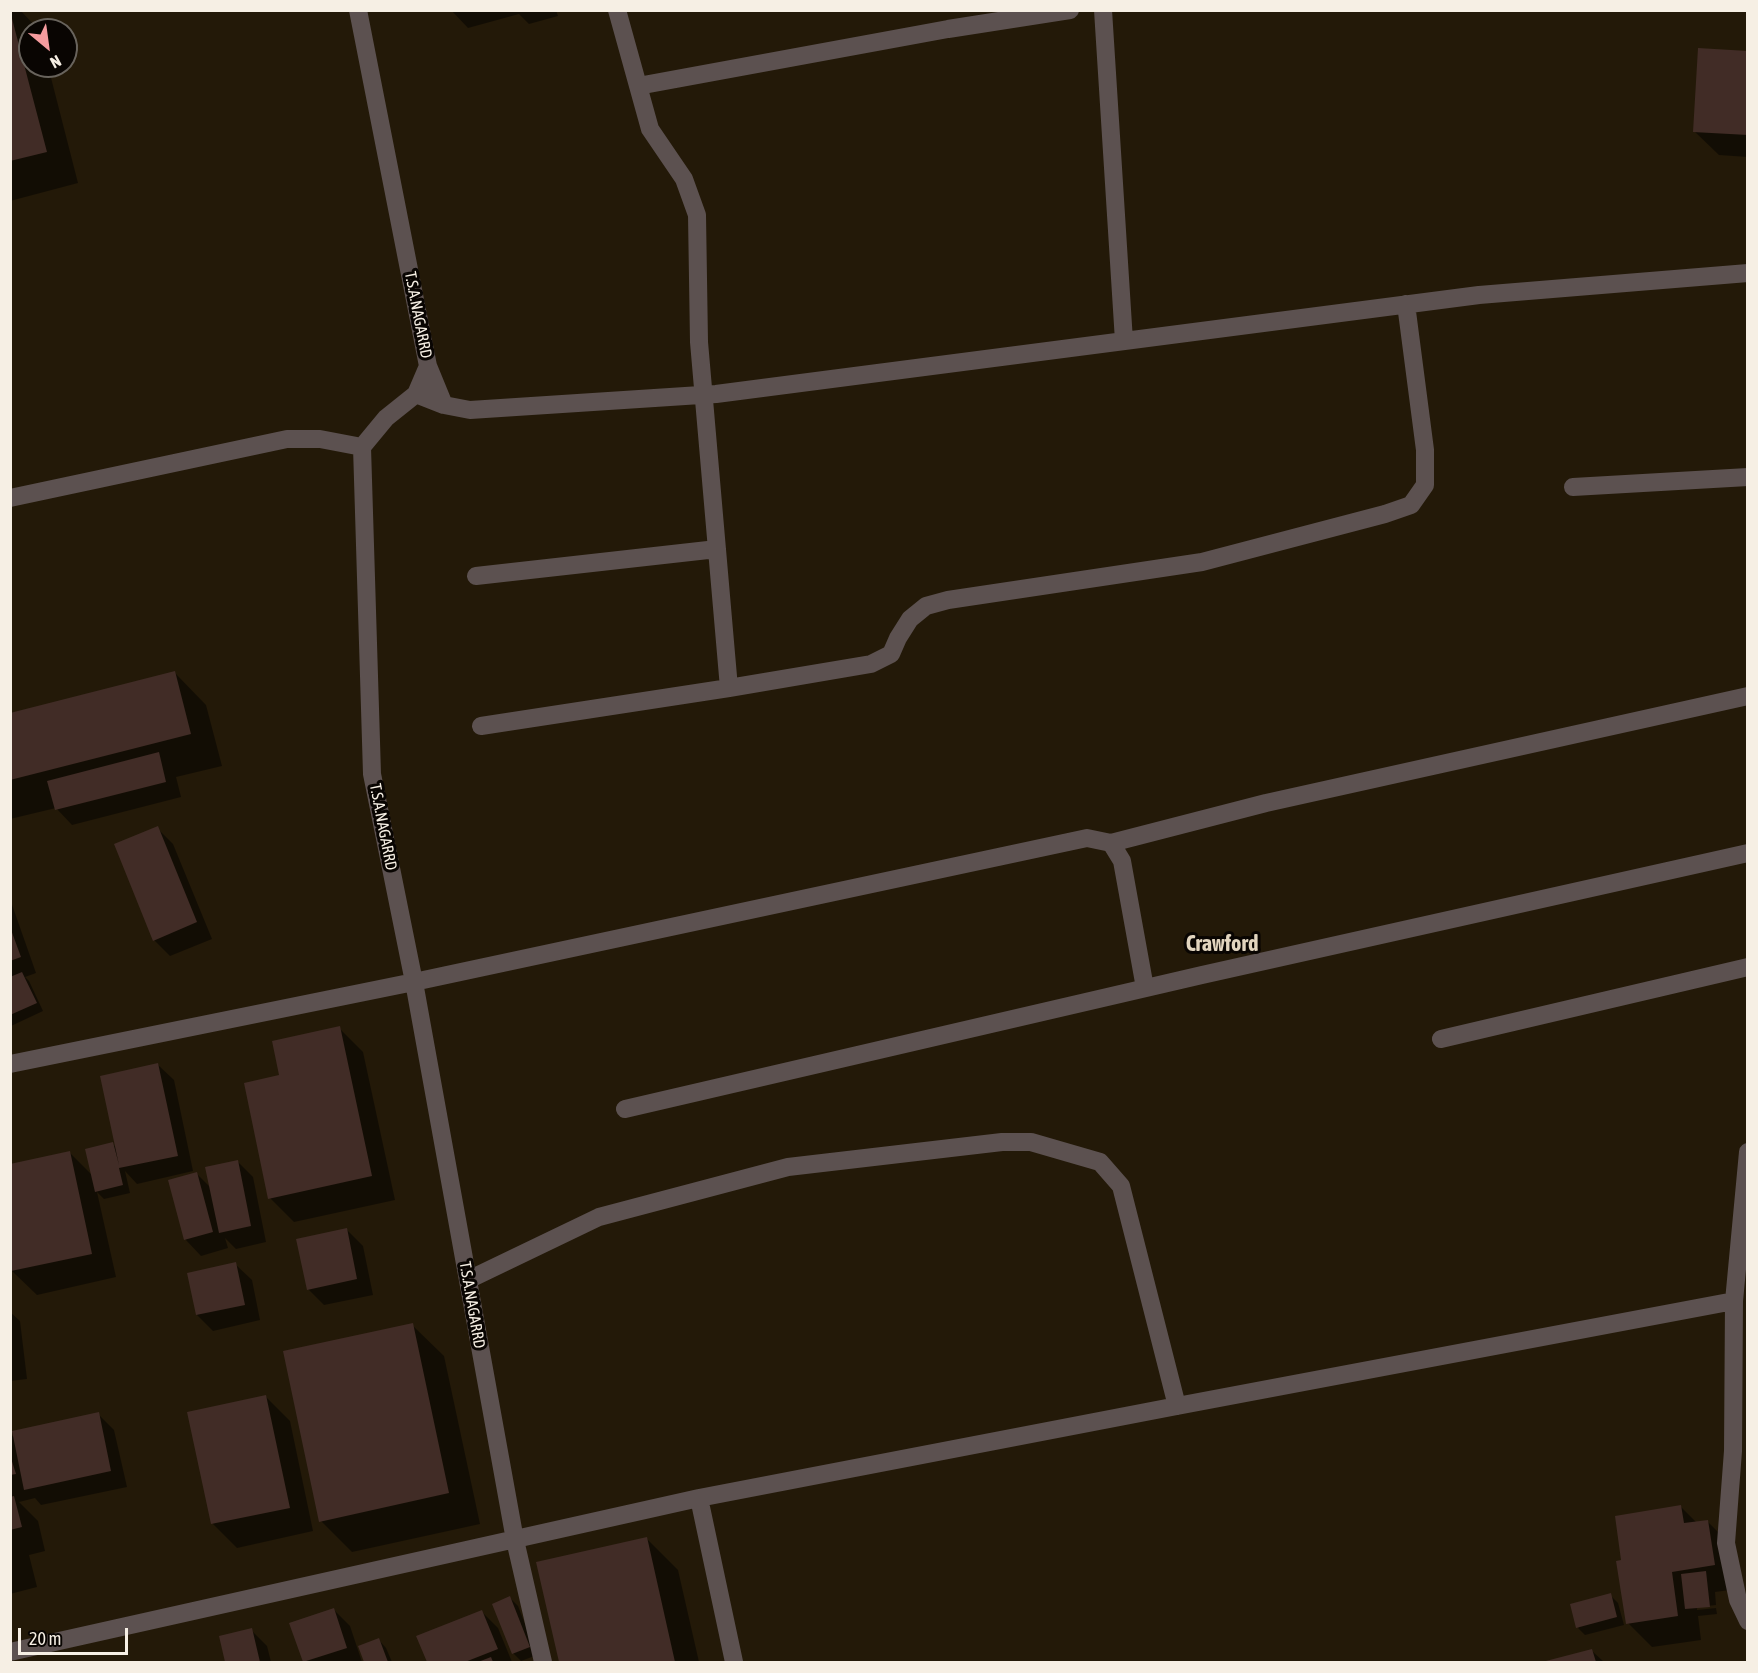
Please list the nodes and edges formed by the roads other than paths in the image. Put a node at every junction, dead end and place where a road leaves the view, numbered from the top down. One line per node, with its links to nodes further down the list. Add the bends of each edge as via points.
1 (358, 10): 9 (street, T.S.A.NAGARRD)
2 (617, 10): 5 (street)
3 (1070, 10): 5 (street)
4 (1103, 10): 8 (street)
5 (638, 86): 11 (street, via 650,129 684,179 697,215)
6 (1748, 273): 7 (street)
7 (1406, 304): 8 (street); 19 (street, via 1425,450 1425,485 1412,505 1202,562 948,600 926,606 910,619 891,654 871,664)
8 (1124, 341): 11 (street)
9 (428, 366): 10 (street, T.S.A.NAGARRD); 12 (street)
10 (416, 394): 12 (street); 13 (street, T.S.A.NAGARRD, via 386,418)
11 (703, 394): 12 (street, via 470,410); 17 (street)
12 (444, 405)
13 (362, 447): 16 (street, via 320,439 287,439); 25 (street, T.S.A.NAGARRD, via 372,774)
14 (1748, 477): 15 (street)
15 (1573, 487)
16 (10, 498)
17 (717, 549): 18 (street); 19 (street)
18 (476, 576)
19 (729, 688): 21 (street)
20 (1748, 696): 22 (street, via 1266,803)
21 (481, 726)
22 (1111, 843): 25 (street, via 1087,838); 26 (street, via 1122,861)
23 (1748, 853): 26 (street)
24 (1748, 967): 27 (street)
25 (414, 982): 28 (street); 31 (street, T.S.A.NAGARRD)
26 (1145, 988): 29 (street)
27 (1441, 1039)
28 (10, 1064)
29 (625, 1109)
30 (1748, 1152): 32 (street)
31 (468, 1280): 33 (street, via 599,1217 788,1167 1031,1142 1100,1162 1121,1186); 35 (street, T.S.A.NAGARRD)
32 (1734, 1301): 33 (street); 36 (street, via 1733,1451 1726,1543 1738,1600)
33 (1177, 1406): 34 (street)
34 (699, 1498): 35 (street); 39 (street)
35 (515, 1540): 37 (street); 38 (street, T.S.A.NAGARRD)
36 (1748, 1621)
37 (10, 1652)
38 (543, 1662)
39 (734, 1662)

